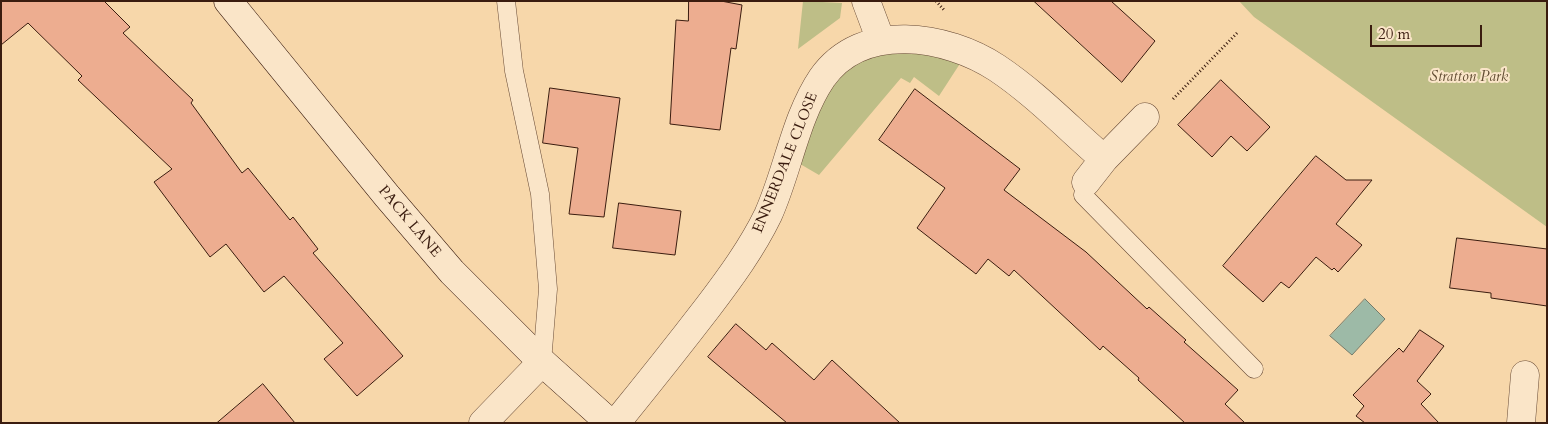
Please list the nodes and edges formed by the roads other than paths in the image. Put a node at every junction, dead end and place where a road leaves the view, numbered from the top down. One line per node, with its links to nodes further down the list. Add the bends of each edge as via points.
1 (228, 1): 8 (street, PACK LANE, via 452,272)
2 (506, 1): 8 (lane, via 514,71 540,194 548,289)
3 (866, 1): 4 (street)
4 (881, 41): 6 (street, ENNERDALE CLOSE, via 932,42 996,67); 13 (street, ENNERDALE CLOSE, via 848,55 822,78 801,123 768,215 751,246 673,353)
5 (1145, 117): 6 (street)
6 (1104, 159): 7 (street)
7 (1086, 182): 9 (lane, via 1083,195)
8 (542, 362): 11 (street); 12 (street, PACK LANE)
9 (1254, 369)
10 (1525, 375): 14 (street)
11 (484, 423)
12 (610, 423)
13 (616, 423)
14 (1521, 423)

